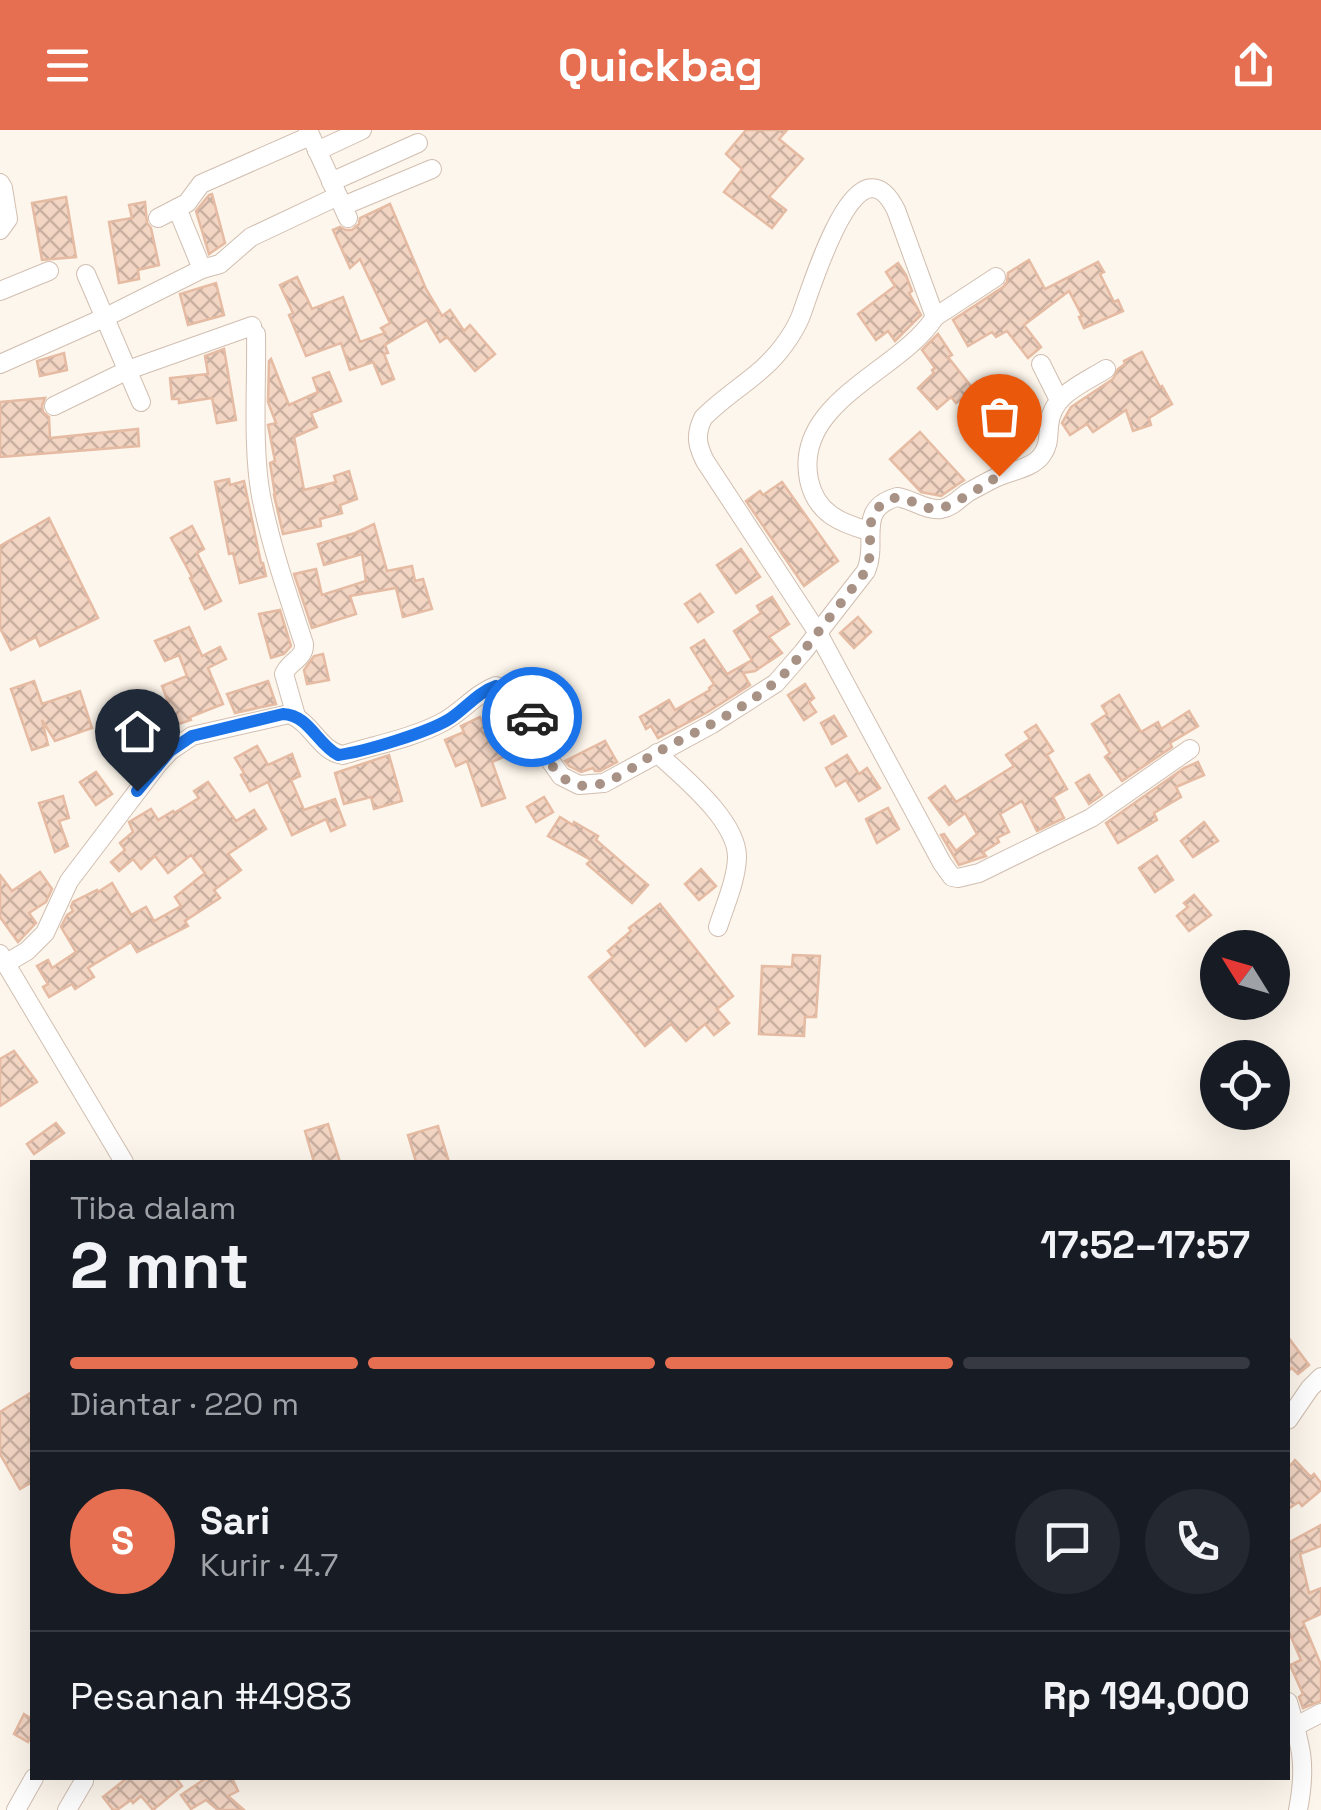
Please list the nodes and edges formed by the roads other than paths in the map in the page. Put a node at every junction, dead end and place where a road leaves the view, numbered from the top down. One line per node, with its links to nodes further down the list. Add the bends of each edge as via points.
1 (362, 130): 2 (street)
2 (312, 139): 6 (street); 7 (street, via 202,184)
3 (418, 143): 6 (street)
4 (432, 170): 6 (street)
5 (0, 182): 9 (street, via 8,219)
6 (340, 200): 10 (street, via 251,237 220,264)
7 (177, 208): 8 (street); 10 (street)
8 (158, 218)
9 (0, 230)
10 (202, 269): 15 (street)
11 (49, 272): 14 (street)
12 (86, 274): 15 (street)
13 (996, 277): 16 (street)
14 (0, 291)
15 (106, 317): 17 (street); 20 (street)
16 (935, 317): 24 (street, via 916,341 831,410 811,442 808,474 817,501 845,524); 25 (street, via 891,201 865,188 824,248 790,336 698,430 705,461)
17 (0, 364)
18 (1040, 364): 21 (street)
19 (1106, 369): 21 (street)
20 (128, 370): 22 (street); 23 (street); 26 (street, via 254,330 261,494 305,648 284,674)
21 (1058, 400): 24 (street, via 1049,442 1034,464 940,510 890,498 872,516)
22 (141, 402)
23 (54, 406)
24 (870, 531): 25 (street, via 866,571)
25 (818, 633): 27 (street, via 952,877 978,873 1091,818); 28 (street, via 776,683)
26 (296, 716): 28 (street, via 327,749 343,755 431,728 496,686 528,706 549,759 571,783 604,783); 30 (street, via 192,736 170,751 70,882 46,932 27,950)
27 (1190, 749)
28 (657, 753): 29 (street, via 698,792 734,843 734,872)
29 (718, 927)
30 (3, 959): 31 (street)
31 (123, 1160)
32 (1321, 1377): 33 (street)
33 (1290, 1417)
34 (1290, 1708): 36 (street)
35 (1321, 1714): 36 (street)
36 (1296, 1726): 43 (street, via 1304,1763)
37 (33, 1780): 40 (street)
38 (84, 1780): 41 (street)
39 (85, 1780): 42 (street)
40 (16, 1810)
41 (67, 1810)
42 (80, 1810)
43 (1298, 1810)

